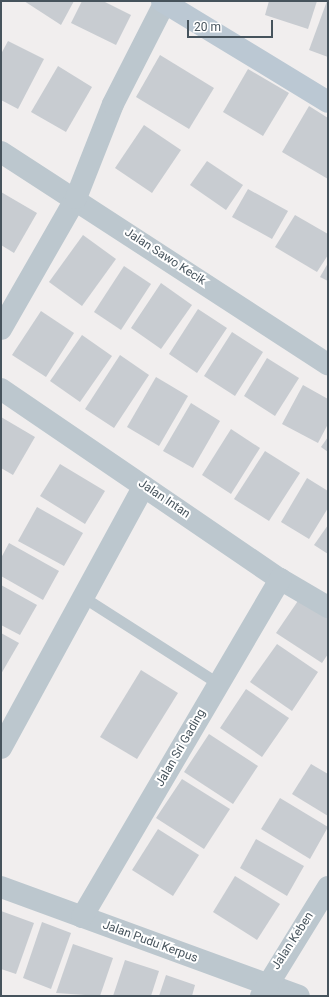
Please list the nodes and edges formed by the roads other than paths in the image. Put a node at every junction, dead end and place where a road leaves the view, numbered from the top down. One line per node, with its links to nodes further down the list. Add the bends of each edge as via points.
1 (164, 2): 2 (street); 4 (street, via 113,104)
2 (328, 102)
3 (1, 152): 4 (street, Jalan Sawo Kecik)
4 (76, 198): 5 (street); 6 (street, Jalan Sawo Kecik)
5 (1, 329)
6 (328, 364)
7 (1, 389): 8 (street, Jalan Intan)
8 (144, 486): 9 (street, Jalan Intan); 10 (street)
9 (280, 579): 11 (street, Jalan Intan); 12 (street, Jalan Sri Gading)
10 (83, 597): 12 (lane); 13 (street)
11 (328, 607)
12 (218, 684): 16 (street, Jalan Sri Gading)
13 (1, 748)
14 (1, 887): 16 (street, Jalan Pudu Kerpus)
15 (328, 887): 17 (street, Jalan Keben)
16 (82, 917): 17 (street, Jalan Pudu Kerpus)
17 (263, 990): 18 (street, Jalan Pudu Kerpus)
18 (299, 996)

